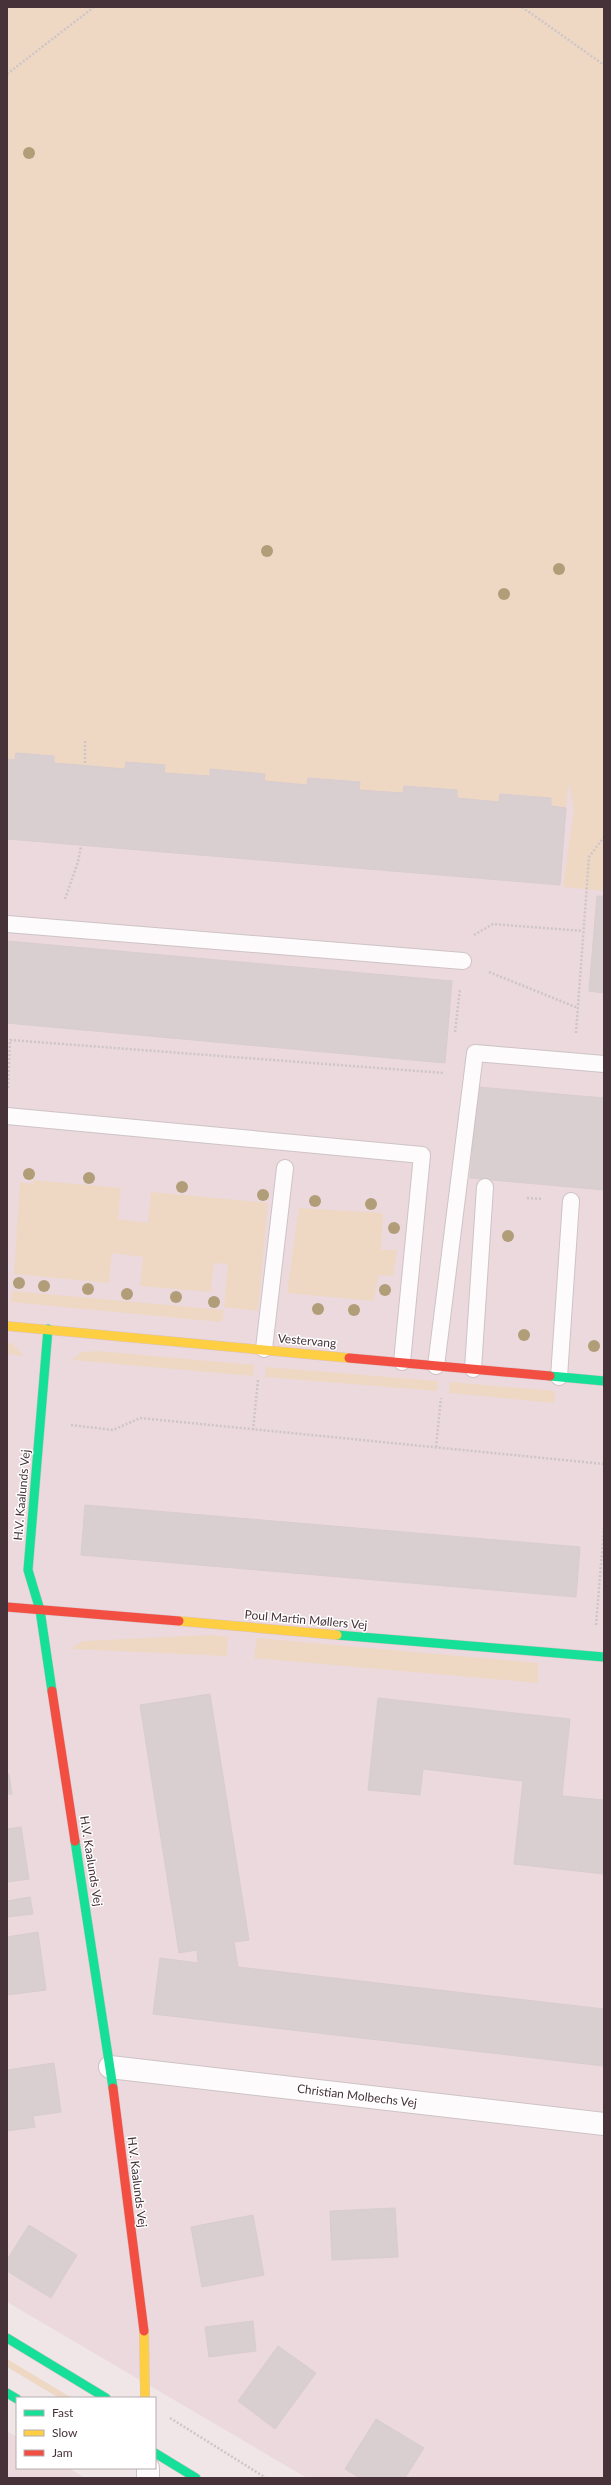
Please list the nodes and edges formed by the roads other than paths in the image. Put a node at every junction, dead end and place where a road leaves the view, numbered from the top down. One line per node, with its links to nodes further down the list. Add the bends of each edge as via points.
1 (7, 924): 2 (lane)
2 (463, 961)
3 (604, 1064): 12 (lane, via 475,1053)
4 (7, 1116): 11 (lane, via 422,1155)
5 (285, 1168): 10 (lane)
6 (485, 1187): 13 (lane)
7 (571, 1201): 14 (lane)
8 (7, 1326): 9 (street, Vestervang)
9 (48, 1329): 10 (street, Vestervang); 17 (street, H.V. Kaalunds Vej, via 28,1570)
10 (264, 1349): 11 (street, Vestervang)
11 (402, 1362): 12 (street, Vestervang)
12 (440, 1366): 13 (street, Vestervang)
13 (473, 1369): 14 (street, Vestervang)
14 (559, 1377): 15 (street, Vestervang)
15 (604, 1381)
16 (7, 1607): 17 (street, Poul Martin Møllers Vej)
17 (40, 1610): 18 (street, Poul Martin Møllers Vej); 19 (street, H.V. Kaalunds Vej)
18 (604, 1657)
19 (110, 2067): 20 (street, Christian Molbechs Vej); 24 (street, H.V. Kaalunds Vej, via 144,2329)
20 (604, 2124)
21 (7, 2338): 23 (street)
22 (7, 2393): 25 (street)
23 (104, 2397)
24 (145, 2397)
25 (16, 2398)
26 (156, 2454): 27 (street)
27 (196, 2478)

